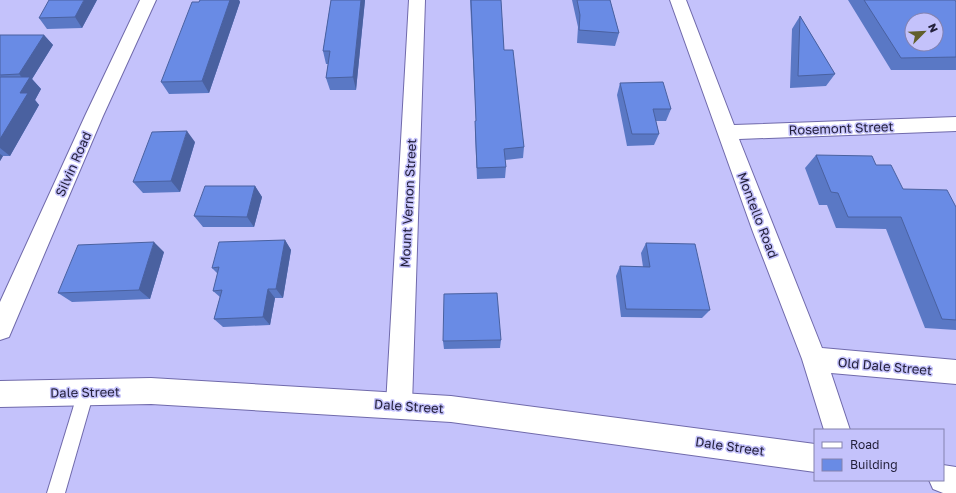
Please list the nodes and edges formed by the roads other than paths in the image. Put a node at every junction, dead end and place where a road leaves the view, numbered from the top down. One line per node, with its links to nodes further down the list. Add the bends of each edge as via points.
1 (148, 0): 6 (street, Silvin Road)
2 (417, 0): 11 (street, Mount Vernon Street)
3 (678, 0): 5 (street, Montello Road)
4 (956, 124): 5 (street, Rosemont Street)
5 (727, 132): 7 (street, Montello Road)
6 (0, 329)
7 (814, 359): 8 (street, Old Dale Street); 12 (street, Montello Road)
8 (956, 372)
9 (86, 392): 10 (street, Dale Street); 11 (street, Dale Street, via 151,391); 16 (lane)
10 (0, 394)
11 (399, 405): 13 (street, Dale Street, via 451,409)
12 (837, 429)
13 (814, 458)
14 (944, 479): 15 (street)
15 (956, 481)
16 (56, 493)

